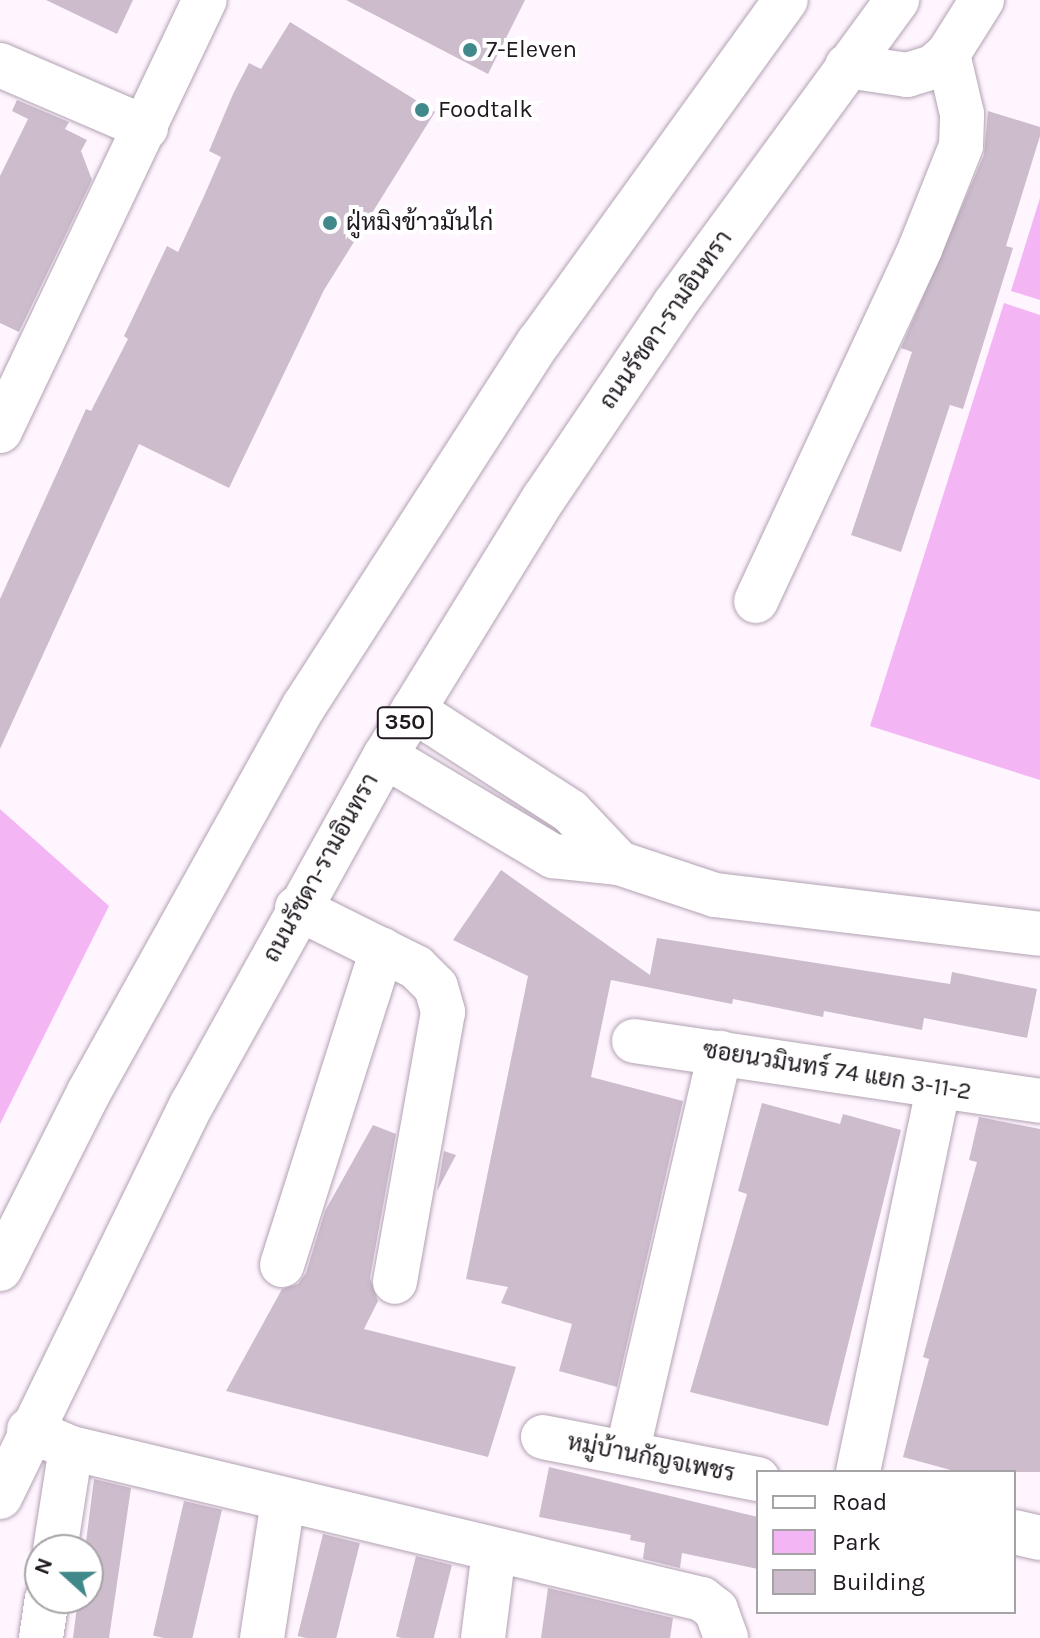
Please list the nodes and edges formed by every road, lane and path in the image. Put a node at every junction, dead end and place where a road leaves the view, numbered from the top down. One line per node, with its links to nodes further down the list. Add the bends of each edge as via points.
1 (205, 0): 8 (street)
2 (897, 0): 7 (street, ถนนรัชดา-รามอินทรา / 350)
3 (982, 0): 5 (street)
4 (781, 1): 22 (street, via 539,342 304,706 89,1092)
5 (948, 54): 7 (street, via 933,67 907,75); 10 (street, via 962,114 961,146 920,249)
6 (0, 65): 8 (street)
7 (847, 66): 11 (street, ถนนรัชดา-รามอินทรา / 350, via 605,408)
8 (146, 128): 9 (street)
9 (0, 431)
10 (756, 601)
11 (413, 710): 12 (street, ถนนรัชดา-รามอินทรา / 350); 13 (street, via 570,811)
12 (385, 756): 13 (street, via 553,856); 14 (street, ถนนรัชดา-รามอินทรา / 350)
13 (619, 863): 15 (street, via 715,895)
14 (297, 908): 16 (street); 24 (street, ถนนรัชดา-รามอินทรา / 350)
15 (1040, 934)
16 (382, 949): 21 (street); 23 (street, via 416,967 436,987 443,1012)
17 (634, 1041): 18 (street, ซอยนวมินทร์ 74 แยก 3-11-2)
18 (720, 1053): 19 (street, ซอยนวมินทร์ 74 แยก 3-11-2); 27 (street)
19 (938, 1088): 20 (street, ซอยนวมินทร์ 74 แยก 3-11-2); 28 (street)
20 (1040, 1101)
21 (282, 1265)
22 (0, 1269)
23 (395, 1282)
24 (29, 1430): 26 (street); 30 (street, ถนนรัชดา-รามอินทรา / 350)
25 (543, 1437): 27 (street, หมู่บ้านกัญจเพชร)
26 (71, 1448): 31 (street); 33 (street)
27 (627, 1453): 29 (street, หมู่บ้านกัญจเพชร)
28 (858, 1470)
29 (756, 1479)
30 (0, 1497)
31 (283, 1501): 35 (street); 38 (street)
32 (1016, 1532): 34 (street)
33 (58, 1534)
34 (1040, 1538)
35 (494, 1551): 39 (street); 40 (street, via 702,1599 716,1610)
36 (45, 1614): 37 (street)
37 (41, 1638)
38 (262, 1638)
39 (483, 1638)
40 (726, 1638)

